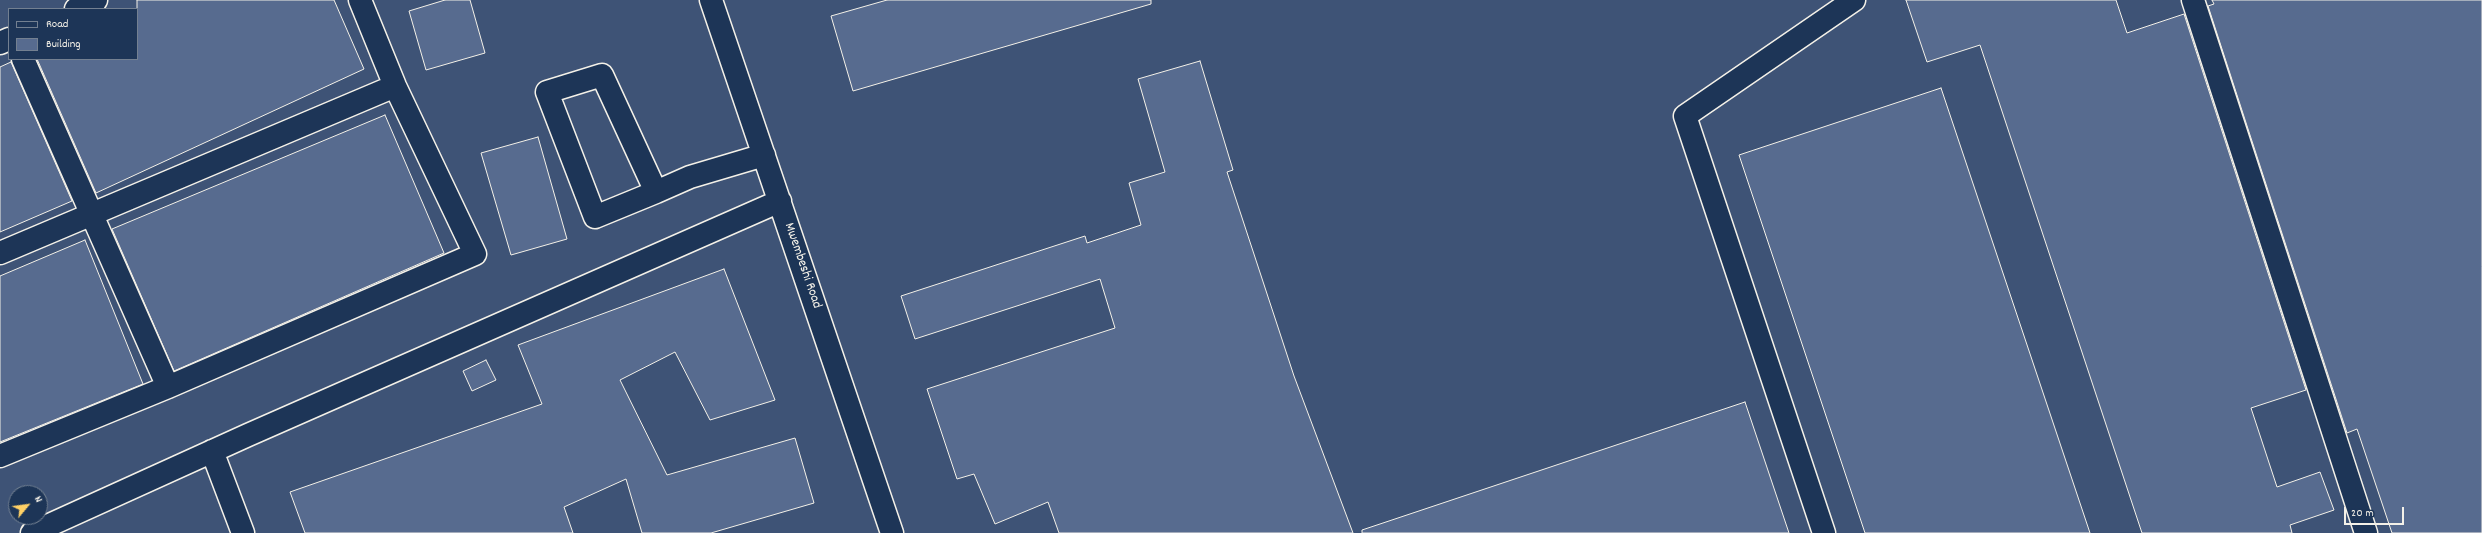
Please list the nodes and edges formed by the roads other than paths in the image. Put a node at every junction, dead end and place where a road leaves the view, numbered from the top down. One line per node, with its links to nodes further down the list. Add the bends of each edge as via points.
1 (96, 0): 6 (street)
2 (360, 0): 8 (street)
3 (711, 0): 9 (street, Mwembeshi Road)
4 (1854, 0): 20 (street, via 1685,116)
5 (2193, 0): 21 (street)
6 (78, 8)
7 (23, 60): 12 (street)
8 (394, 86): 12 (street); 14 (street, via 474,254)
9 (764, 155): 10 (street, via 690,177); 11 (street, Mwembeshi Road)
10 (656, 192): 10 (street, via 595,217 547,92 602,75)
11 (780, 201): 15 (street); 19 (street, Mwembeshi Road)
12 (90, 215): 13 (street); 14 (street)
13 (0, 253)
14 (168, 387): 16 (street)
15 (212, 451): 17 (street); 18 (street)
16 (0, 456)
17 (32, 533)
18 (243, 533)
19 (892, 533)
20 (1824, 533)
21 (2366, 533)

